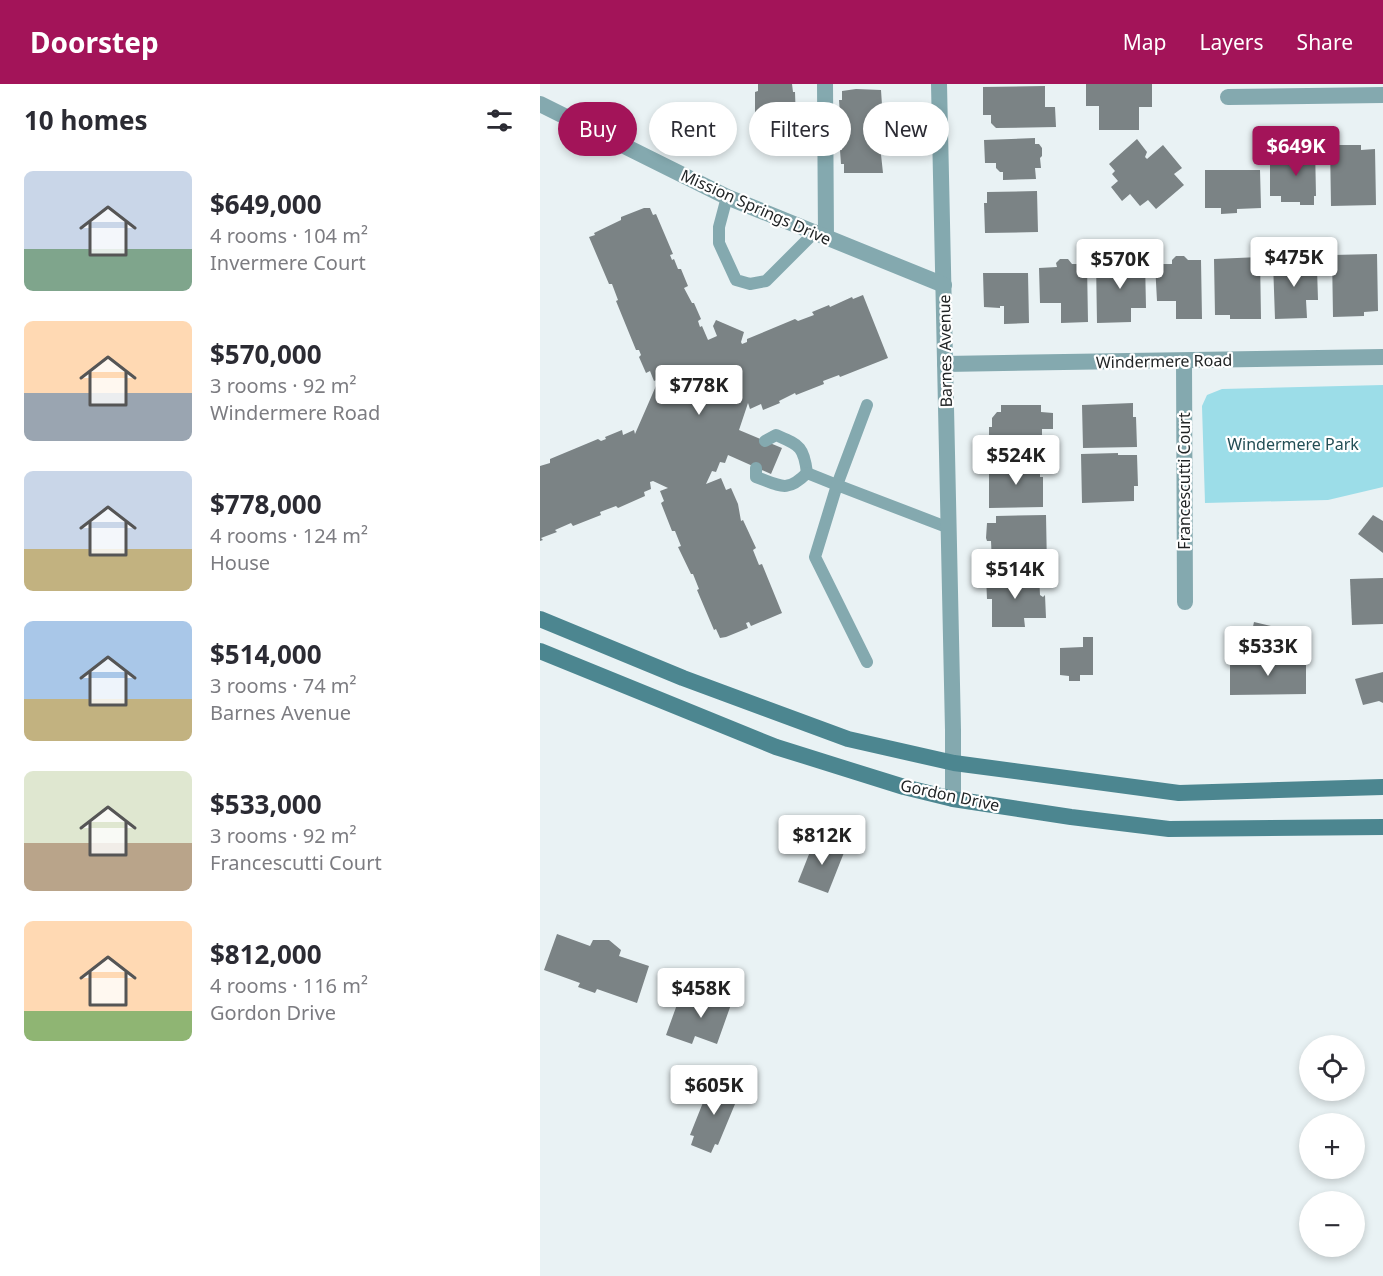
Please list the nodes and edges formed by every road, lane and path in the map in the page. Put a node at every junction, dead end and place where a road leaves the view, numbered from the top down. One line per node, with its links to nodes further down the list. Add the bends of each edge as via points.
1 (825, 84): 7 (street)
2 (939, 84): 8 (street, Barnes Avenue)
3 (1383, 95): 4 (street)
4 (1228, 97)
5 (540, 104): 6 (street, Mission Springs Drive)
6 (727, 197): 7 (street, Mission Springs Drive); 7 (lane, via 719,243 736,280 750,284 766,281)
7 (820, 235): 8 (street, Mission Springs Drive)
8 (944, 285): 11 (street, Barnes Avenue)
9 (1383, 357): 10 (street, Windermere Road)
10 (1184, 361): 11 (street, Windermere Road); 18 (street, Francescutti Court)
11 (945, 364): 17 (street, Barnes Avenue)
12 (867, 405): 16 (lane)
13 (765, 441): 15 (lane, via 776,435 798,444 805,454)
14 (756, 468): 15 (lane, via 756,477 785,488 795,485)
15 (807, 473): 16 (lane)
16 (837, 485): 17 (lane); 21 (lane, via 815,558)
17 (949, 528): 22 (street, Barnes Avenue)
18 (1185, 602)
19 (540, 619): 22 (main road, Gordon Drive, via 683,678 848,739)
20 (540, 651): 24 (main road, Gordon Drive, via 776,747)
21 (867, 662)
22 (954, 763): 23 (main road, Gordon Drive, via 1179,794); 24 (street, Barnes Avenue)
23 (1383, 788)
24 (953, 799): 25 (main road, Gordon Drive, via 1169,828)
25 (1383, 827)

